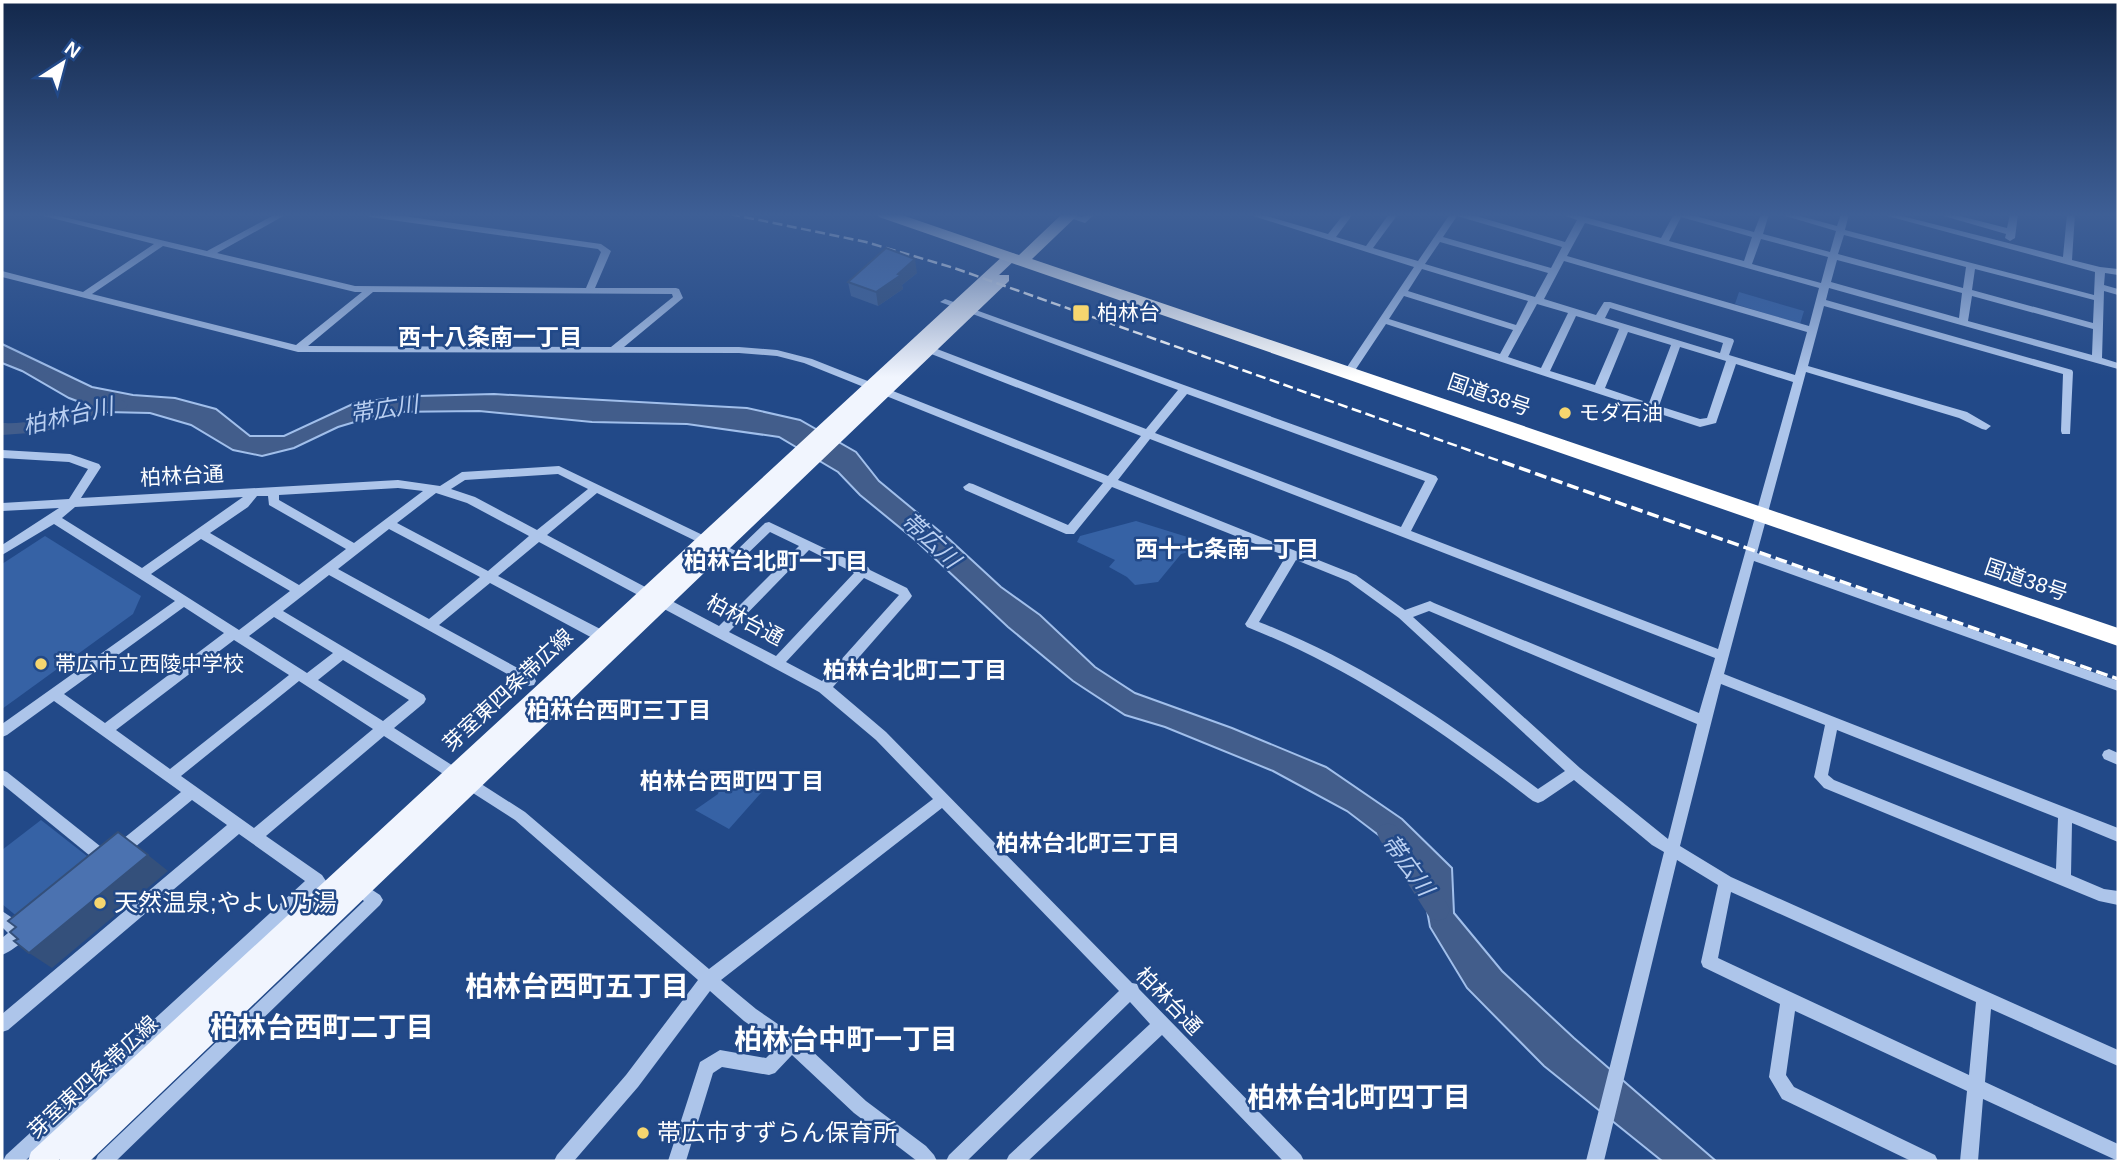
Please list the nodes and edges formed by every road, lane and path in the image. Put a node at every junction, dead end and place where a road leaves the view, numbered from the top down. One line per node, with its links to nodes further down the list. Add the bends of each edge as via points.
1 (124, 268): 28 (street)
2 (273, 268): 24 (street)
3 (599, 268): 23 (street)
4 (1004, 268): 32 (main road, 芽室東四条帯広線)
5 (1055, 268): 50 (highway, 国道38号)
6 (1417, 268): 25 (street)
7 (1430, 268): 30 (street)
8 (1542, 268): 18 (street)
9 (1556, 268): 18 (street)
10 (1600, 268): 40 (street)
11 (1759, 268): 21 (street)
12 (1830, 268): 21 (street)
13 (1879, 268): 26 (street)
14 (1971, 268): 26 (street)
15 (1983, 268): 29 (street)
16 (2094, 268): 17 (street)
17 (2100, 270): 19 (street); 22 (street)
18 (1554, 272): 30 (street)
19 (2118, 272)
20 (2, 274): 28 (street)
21 (1825, 286): 31 (street); 36 (street)
22 (2100, 287): 27 (street); 29 (street)
23 (590, 289): 24 (street); 44 (street, via 668,289 679,295)
24 (370, 290): 43 (street)
25 (1402, 292): 34 (street); 39 (street)
26 (1967, 292): 36 (street); 38 (street)
27 (2118, 292)
28 (84, 295): 43 (street)
29 (2100, 299): 38 (street)
30 (1536, 300): 33 (street); 39 (street)
31 (1821, 302): 40 (street); 58 (street, via 2068,372)
32 (958, 306): 42 (main road, 芽室東四条帯広線); 54 (street)
33 (1573, 312): 35 (street); 51 (street)
34 (1383, 320): 45 (street); 50 (street)
35 (1599, 320): 37 (street); 46 (street, via 1607,304 1631,311 1729,341)
36 (1963, 323): 47 (street)
37 (1625, 327): 41 (street); 55 (street)
38 (2098, 327): 47 (street)
39 (1519, 330): 45 (street)
40 (1813, 330): 49 (street)
41 (1677, 343): 46 (street); 56 (street)
42 (922, 347): 53 (main road, 芽室東四条帯広線); 59 (street)
43 (298, 349): 44 (street)
44 (612, 350): 53 (street, via 777,354)
45 (1503, 358): 51 (street)
46 (1728, 358): 52 (street); 56 (street, via 1712,420 1700,423)
47 (2097, 360): 48 (street)
48 (2118, 366)
49 (1803, 368): 52 (street); 57 (street, via 1963,415)
50 (1350, 369): 69 (highway, 国道38号)
51 (1544, 372): 55 (street)
52 (1799, 380): 69 (street)
53 (879, 388): 61 (street); 75 (main road, 芽室東四条帯広線)
54 (1185, 389): 59 (street); 73 (street, via 1432,479)
55 (1599, 389): 56 (street)
56 (1653, 407)
57 (1986, 426)
58 (2066, 431)
59 (1147, 433): 61 (street); 73 (street)
60 (2, 454): 67 (street, via 70,458 95,467)
61 (1109, 481): 62 (street, via 1070,531); 79 (street)
62 (969, 487)
63 (596, 488): 64 (street, via 547,469 462,476); 74 (street); 75 (street)
64 (438, 489): 65 (street, 柏林台通, via 398,484); 71 (street); 74 (street, 柏林台通)
65 (274, 491): 66 (street, 柏林台通); 77 (street, via 273,502)
66 (253, 493): 67 (street, 柏林台通); 72 (street)
67 (72, 503): 68 (street, 柏林台通); 70 (street)
68 (2, 507)
69 (1763, 510): 80 (street); 91 (highway, 国道38号); 95 (highway, 国道38号)
70 (54, 518): 78 (street); 83 (street)
71 (389, 524): 77 (street); 84 (street)
72 (200, 533): 83 (street); 85 (street)
73 (1404, 533): 97 (street)
74 (539, 534): 84 (street); 86 (street, 柏林台通)
75 (712, 544): 76 (street, via 737,556 769,526); 86 (main road, 芽室東四条帯広線)
76 (808, 544): 82 (street); 92 (street)
77 (355, 549): 81 (street)
78 (2, 551)
79 (1293, 555): 89 (street, via 1352,578); 110 (street, via 1251,624 1318,652 1396,696 1538,797)
80 (1750, 555): 97 (street); 102 (street)
81 (328, 569): 85 (street); 90 (street)
82 (864, 570): 98 (street); 103 (street, via 906,596)
83 (142, 574): 87 (street)
84 (489, 576): 90 (street); 94 (street)
85 (300, 591): 88 (street)
86 (656, 597): 92 (street, 柏林台通); 94 (main road, 芽室東四条帯広線); 113 (main road, 芽室東四条帯広線)
87 (184, 601): 93 (street); 104 (street)
88 (273, 611): 93 (street); 96 (street)
89 (1403, 615): 105 (street, via 1430,606); 110 (street)
90 (429, 626): 101 (street)
91 (2118, 627)
92 (722, 631): 98 (street, 柏林台通)
93 (236, 635): 99 (street); 109 (street)
94 (603, 637): 113 (main road, 芽室東四条帯広線)
95 (2118, 637)
96 (342, 653): 99 (street); 107 (street, via 419,699)
97 (1723, 656): 100 (street)
98 (778, 662): 103 (street, 柏林台通)
99 (304, 677): 107 (street); 112 (street)
100 (1717, 677): 105 (street); 106 (street)
101 (529, 681)
102 (2118, 686)
103 (824, 688): 115 (street, 柏林台通, via 881,736)
104 (54, 694): 108 (street); 109 (street)
105 (1704, 721): 120 (street)
106 (1832, 723): 116 (street); 121 (street, via 1821,777 1829,784)
107 (385, 727): 113 (street); 119 (street)
108 (2, 730)
109 (106, 731): 112 (street)
110 (1575, 772): 120 (street)
111 (2, 776): 114 (street, via 102,865)
112 (170, 777): 114 (street)
113 (464, 778): 123 (main road, 芽室東四条帯広線); 124 (main road, 芽室東四条帯広線); 130 (street, via 520,816)
114 (191, 793): 117 (street)
115 (942, 800): 130 (street); 131 (street, 柏林台通)
116 (2065, 814): 118 (street); 121 (street)
117 (237, 826): 119 (street); 134 (street)
118 (2118, 835)
119 (254, 837): 123 (street)
120 (1671, 850): 122 (street); 151 (street)
121 (2063, 879): 125 (street)
122 (1726, 882): 132 (street); 133 (street, via 1709,962)
123 (324, 885): 137 (main road, 芽室東四条帯広線)
124 (360, 889): 137 (main road, 芽室東四条帯広線); 144 (street, via 376,900)
125 (2118, 898)
126 (39, 917): 128 (street)
127 (2, 918): 128 (street)
128 (20, 933): 129 (street)
129 (2, 948)
130 (708, 979): 136 (street); 145 (street, via 632,1081)
131 (1131, 990): 135 (street, 柏林台通); 148 (street)
132 (1984, 998): 138 (street); 139 (street)
133 (1789, 1000): 139 (street); 152 (street, via 1777,1077 1788,1093)
134 (2, 1024)
135 (1162, 1024): 149 (street); 150 (street, 柏林台通)
136 (792, 1044): 146 (street, via 769,1067 720,1058 706,1068); 147 (street)
137 (154, 1056): 141 (street); 142 (main road, 芽室東四条帯広線); 143 (main road, 芽室東四条帯広線)
138 (2118, 1058)
139 (1976, 1086): 140 (street); 153 (street)
140 (2118, 1153)
141 (12, 1161)
142 (40, 1161)
143 (72, 1161)
144 (104, 1161)
145 (563, 1161)
146 (677, 1161)
147 (928, 1161)
148 (955, 1161)
149 (1016, 1161)
150 (1295, 1161)
151 (1595, 1161)
152 (1929, 1161)
153 (1969, 1161)

